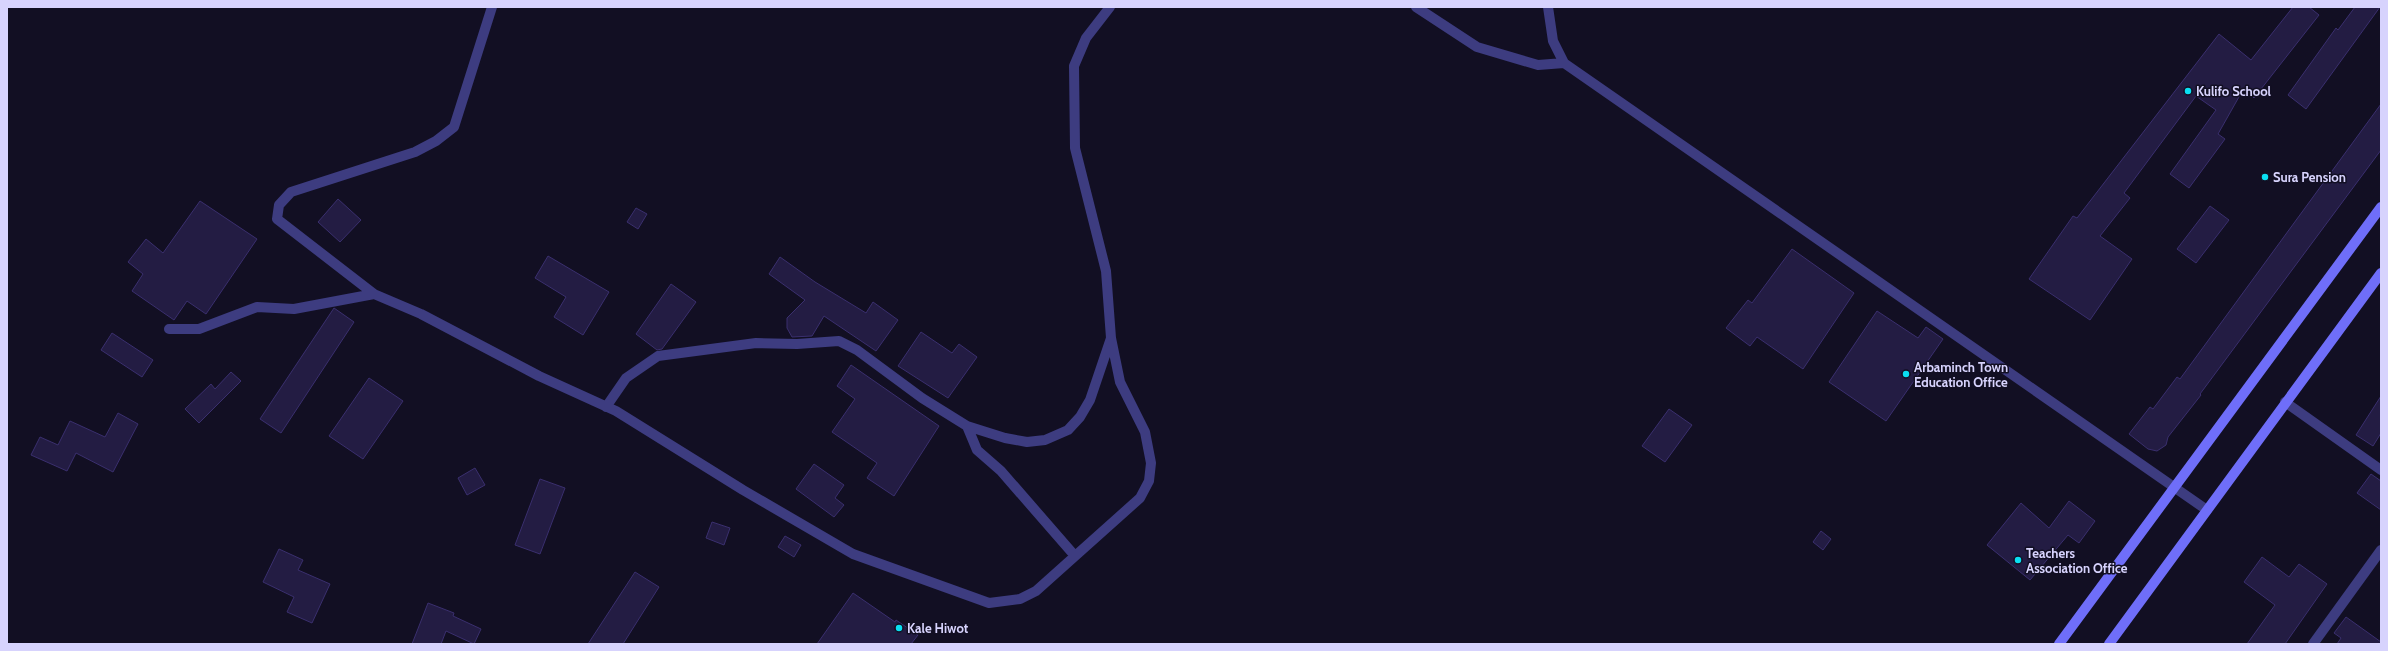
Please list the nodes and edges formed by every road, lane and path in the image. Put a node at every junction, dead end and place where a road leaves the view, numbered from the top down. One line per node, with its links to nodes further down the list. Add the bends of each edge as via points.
1 (492, 7): 8 (street, via 454,127 436,141 415,152 291,192 279,205 277,219)
2 (1110, 7): 10 (street, via 1086,38 1074,66 1073,90 1076,148 1106,271)
3 (1416, 7): 5 (street, via 1477,47 1538,65)
4 (1548, 7): 5 (street, via 1553,41)
5 (1564, 63): 15 (street)
6 (2381, 207): 15 (main road)
7 (2381, 274): 11 (main road)
8 (374, 294): 9 (street, via 294,309 257,307 199,329); 12 (street, via 421,314 539,376)
9 (169, 329)
10 (1111, 338): 13 (street, via 1090,400 1068,430 1044,440 1027,442 1004,438); 18 (street, via 1120,382 1145,432 1151,463 1149,481 1140,498)
11 (2285, 402): 14 (street); 16 (main road)
12 (606, 407): 13 (street, via 626,378 658,356 756,343 839,341 857,350 922,398); 18 (street, via 853,554 989,603 1020,599 1036,591)
13 (967, 426): 18 (street, via 977,450 1001,471)
14 (2381, 470)
15 (2174, 486): 16 (street); 20 (main road)
16 (2207, 510): 21 (main road)
17 (2381, 550): 19 (street)
18 (1075, 556)
19 (2378, 562): 22 (street)
20 (2059, 644)
21 (2109, 644)
22 (2313, 644)

